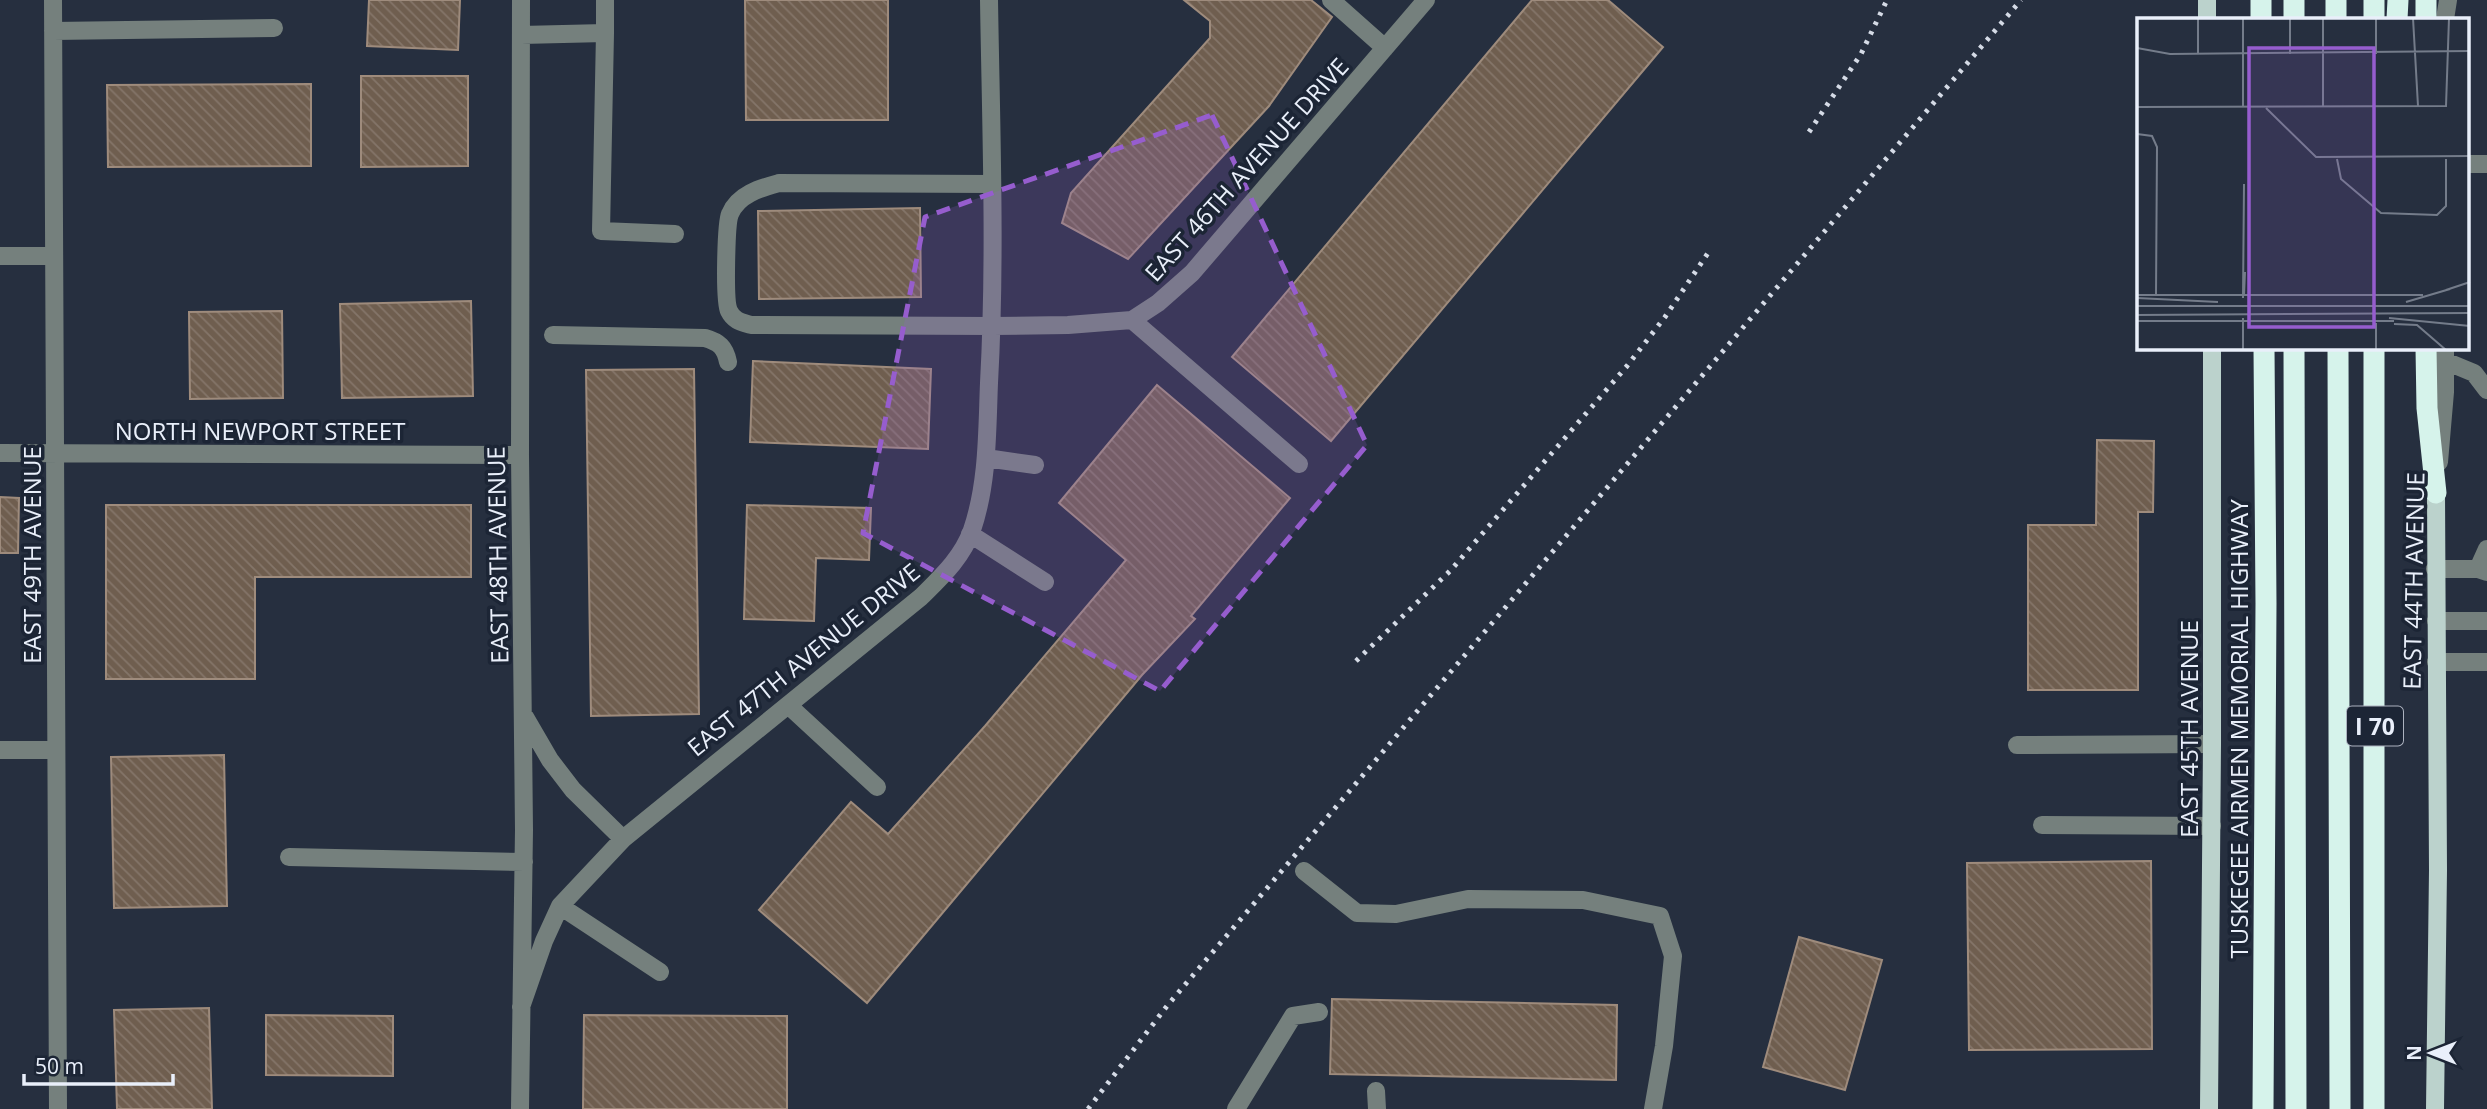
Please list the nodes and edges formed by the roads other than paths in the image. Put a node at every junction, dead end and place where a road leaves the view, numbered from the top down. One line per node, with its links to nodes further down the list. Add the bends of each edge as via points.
1 (53, 0): 24 (street, EAST 49TH AVENUE)
2 (521, 0): 26 (street, EAST 48TH AVENUE)
3 (605, 0): 25 (street)
4 (989, 0): 28 (street, EAST 47TH AVENUE DRIVE)
5 (1331, 0): 27 (street)
6 (1426, 0): 27 (street, EAST 46TH AVENUE DRIVE)
7 (2207, 0): 15 (main road)
8 (2261, 0): 16 (highway)
9 (2294, 0): 17 (highway)
10 (2336, 0): 18 (highway)
11 (2374, 0): 19 (highway)
12 (2398, 0): 20 (highway)
13 (2426, 0): 21 (highway)
14 (2448, 0): 22 (street)
15 (2207, 18)
16 (2261, 18)
17 (2294, 18)
18 (2336, 18)
19 (2374, 18)
20 (2397, 18)
21 (2426, 18)
22 (2445, 18)
23 (274, 28): 24 (street)
24 (53, 31): 31 (street, EAST 49TH AVENUE)
25 (605, 33): 26 (street); 29 (street, via 601,231)
26 (521, 36): 46 (street, EAST 48TH AVENUE)
27 (1385, 48): 32 (street, EAST 46TH AVENUE DRIVE, via 1192,273)
28 (992, 184): 33 (street, EAST 47TH AVENUE DRIVE); 33 (street, EAST 46TH AVENUE DRIVE, via 779,183 755,190 729,215 725,297 736,320 751,324)
29 (675, 234)
30 (0, 256): 31 (street)
31 (54, 256): 45 (street, EAST 49TH AVENUE)
32 (1132, 320): 33 (street, EAST 46TH AVENUE DRIVE); 48 (street)
33 (992, 326): 47 (street, EAST 47TH AVENUE DRIVE)
34 (553, 335): 42 (street, via 705,338 725,350)
35 (2211, 350): 62 (main road, EAST 45TH AVENUE)
36 (2264, 350): 79 (highway, TUSKEGEE AIRMEN MEMORIAL HIGHWAY)
37 (2294, 350): 80 (highway)
38 (2338, 350): 77 (highway)
39 (2374, 350): 78 (highway, I 70)
40 (2426, 350): 50 (highway)
41 (2445, 355): 43 (street, via 2474,373); 50 (street, EAST 44TH AVENUE)
42 (728, 362)
43 (2487, 390)
44 (0, 453): 45 (street, NORTH NEWPORT STREET)
45 (55, 454): 46 (street, NORTH NEWPORT STREET); 65 (street, EAST 49TH AVENUE)
46 (520, 455): 61 (street, EAST 48TH AVENUE)
47 (986, 458): 49 (street); 51 (street, EAST 47TH AVENUE DRIVE)
48 (1299, 464)
49 (1035, 465)
50 (2436, 494): 53 (main road, EAST 44TH AVENUE)
51 (971, 534): 55 (street); 60 (street, EAST 47TH AVENUE DRIVE, via 946,573 921,597)
52 (2487, 549): 54 (street)
53 (2435, 569): 54 (street); 56 (main road, EAST 44TH AVENUE)
54 (2483, 570)
55 (1045, 582)
56 (2436, 621): 57 (street); 58 (main road, EAST 44TH AVENUE)
57 (2487, 621)
58 (2436, 662): 59 (street); 86 (main road, EAST 44TH AVENUE)
59 (2487, 662)
60 (788, 705): 66 (street); 69 (street, EAST 47TH AVENUE DRIVE)
61 (523, 715): 69 (street, via 573,790); 71 (street, EAST 48TH AVENUE)
62 (2213, 744): 63 (street); 68 (main road, EAST 45TH AVENUE)
63 (2017, 745)
64 (0, 750): 65 (street)
65 (57, 750): 81 (street, EAST 49TH AVENUE)
66 (877, 787)
67 (2042, 825): 68 (street)
68 (2212, 826): 85 (main road, EAST 45TH AVENUE)
69 (623, 839): 73 (street, EAST 47TH AVENUE DRIVE)
70 (289, 857): 71 (street)
71 (524, 862): 75 (street, EAST 48TH AVENUE)
72 (1304, 871): 84 (street, via 1357,913 1396,914 1468,899 1583,900 1660,916 1674,956)
73 (560, 906): 74 (street); 75 (street, EAST 47TH AVENUE DRIVE)
74 (660, 972)
75 (521, 1007): 82 (street, EAST 48TH AVENUE)
76 (1319, 1012): 83 (street, via 1293,1016)
77 (2340, 1106)
78 (2374, 1106)
79 (2263, 1107)
80 (2296, 1107)
81 (58, 1109)
82 (520, 1109)
83 (1236, 1109)
84 (1653, 1109)
85 (2209, 1109)
86 (2435, 1109)

